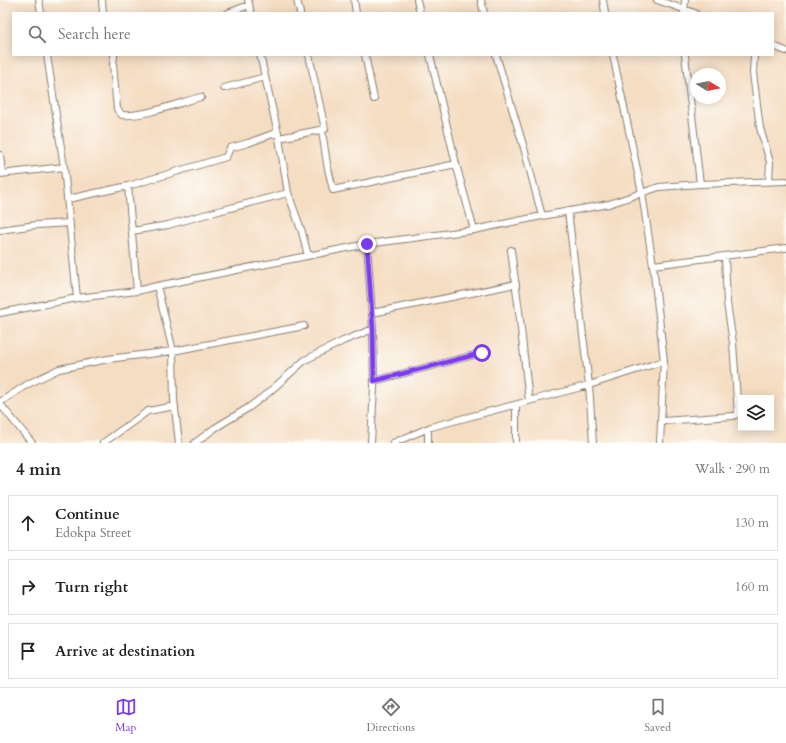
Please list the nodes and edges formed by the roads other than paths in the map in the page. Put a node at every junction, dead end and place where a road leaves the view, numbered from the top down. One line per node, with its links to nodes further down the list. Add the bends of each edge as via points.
1 (39, 0): 12 (street)
2 (102, 0): 13 (street)
3 (298, 0): 15 (street)
4 (354, 0): 16 (street)
5 (417, 0): 17 (street)
6 (480, 0): 18 (street)
7 (603, 0): 19 (street)
8 (657, 0): 11 (street)
9 (684, 0): 11 (street)
10 (249, 3): 14 (street)
11 (684, 11)
12 (41, 12)
13 (104, 12)
14 (230, 12)
15 (300, 12)
16 (356, 12)
17 (420, 12)
18 (484, 12)
19 (605, 12)
20 (774, 46): 21 (street)
21 (786, 51)
22 (47, 56): 40 (street)
23 (114, 56): 34 (street, via 117,109 122,115 147,113)
24 (260, 56): 32 (street)
25 (309, 56): 36 (street, via 325,128)
26 (365, 56): 35 (street)
27 (430, 56): 39 (street)
28 (496, 56): 50 (street)
29 (614, 56): 47 (street)
30 (685, 56): 44 (street)
31 (754, 56): 42 (street, via 753,73 760,128 770,162)
32 (265, 76): 33 (street); 37 (street)
33 (224, 88)
34 (201, 97)
35 (374, 99)
36 (322, 131): 37 (street); 39 (street, via 334,191)
37 (278, 135): 45 (street, via 230,148 226,157); 46 (street)
38 (0, 155): 41 (street)
39 (456, 164): 53 (street)
40 (64, 167): 41 (street); 48 (street)
41 (1, 174)
42 (769, 181): 43 (street); 44 (street)
43 (786, 181)
44 (700, 184): 47 (street, via 659,187)
45 (128, 186): 48 (street); 54 (street)
46 (288, 193): 54 (street, via 168,225); 58 (street)
47 (642, 193): 49 (street, via 609,204); 60 (street)
48 (68, 199): 51 (street)
49 (568, 211): 50 (street); 73 (street)
50 (542, 216): 53 (street)
51 (70, 223): 52 (street); 64 (street)
52 (0, 230)
53 (474, 230): 55 (street)
54 (132, 231): 63 (street)
55 (367, 244): 58 (street); 66 (street)
56 (786, 248): 59 (street)
57 (511, 250): 61 (street)
58 (308, 256): 62 (street)
59 (724, 256): 60 (street); 78 (street, via 738,414)
60 (653, 265): 71 (street)
61 (516, 284): 66 (street); 74 (street)
62 (157, 286): 63 (street); 69 (street)
63 (137, 291): 64 (street)
64 (77, 298): 65 (street)
65 (0, 313)
66 (372, 313): 68 (street)
67 (304, 326): 69 (street)
68 (373, 329): 72 (street); 83 (street, via 305,360 268,393)
69 (172, 351): 75 (street, via 108,359 59,369 28,384); 77 (street)
70 (482, 353): 72 (street)
71 (664, 361): 73 (street); 78 (street)
72 (374, 381): 84 (street)
73 (589, 385): 74 (street); 88 (street)
74 (529, 401): 76 (street)
75 (0, 403): 80 (street)
76 (516, 405): 79 (street); 87 (street)
77 (175, 406): 81 (street, via 148,411); 82 (street)
78 (662, 421): 89 (street)
79 (428, 429): 85 (street); 86 (street)
80 (32, 443)
81 (103, 443)
82 (180, 443)
83 (195, 443)
84 (371, 443)
85 (393, 443)
86 (428, 443)
87 (516, 443)
88 (593, 443)
89 (660, 443)

